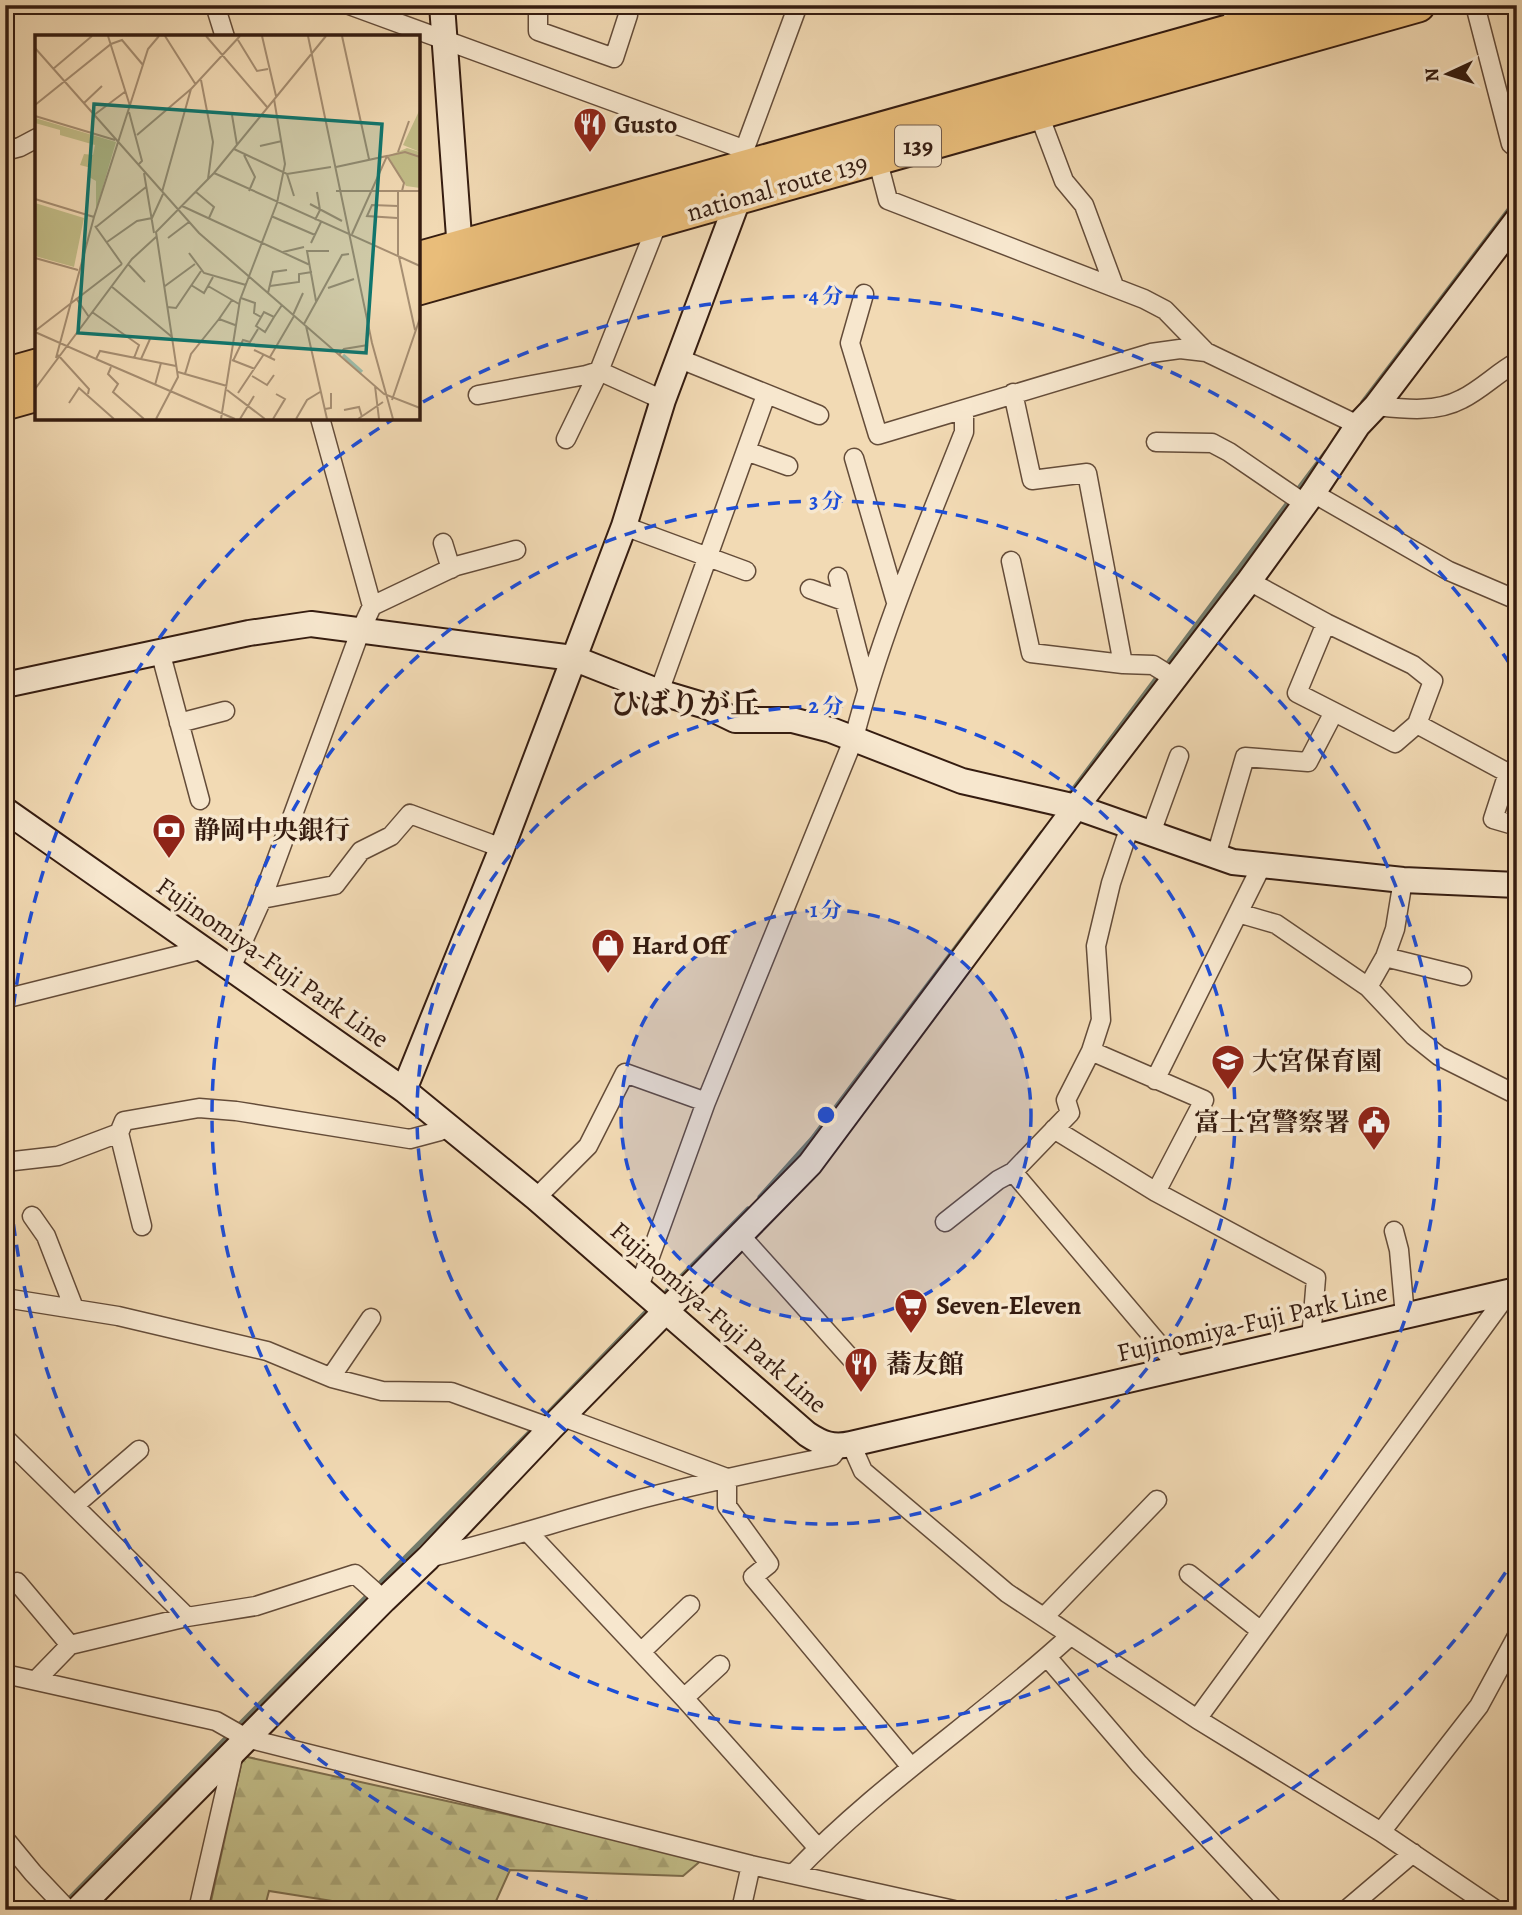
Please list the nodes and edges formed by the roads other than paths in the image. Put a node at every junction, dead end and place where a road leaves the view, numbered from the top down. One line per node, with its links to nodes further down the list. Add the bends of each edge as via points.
1 (215, 5): 11 (street)
2 (349, 5): 12 (street)
3 (442, 5): 12 (street)
4 (538, 5): 5 (street, via 538,31 614,58)
5 (627, 5)
6 (798, 5): 18 (street)
7 (1324, 5): 10 (highway, national route 139 / 139)
8 (1418, 5): 13 (highway, national route 139 / 139)
9 (1475, 5): 15 (street, via 1511,144)
10 (1234, 18): 18 (highway, national route 139 / 139)
11 (224, 35)
12 (444, 42): 18 (street); 22 (street)
13 (1038, 112): 17 (highway, national route 139 / 139); 23 (street, via 1064,181 1084,205)
14 (35, 139): 16 (street)
15 (1517, 148)
16 (5, 151)
17 (877, 158): 18 (highway, national route 139 / 139); 23 (street, via 888,200)
18 (740, 172): 20 (highway, national route 139 / 139); 22 (highway, national route 139 / 139); 27 (street)
19 (1517, 220): 38 (street)
20 (658, 222): 22 (highway, national route 139 / 139); 30 (street)
21 (420, 259): 22 (highway, national route 139 / 139)
22 (461, 261): 24 (highway, national route 139 / 139)
23 (1114, 286): 26 (street, via 1165,310)
24 (420, 287)
25 (864, 294): 39 (street, via 850,344 877,435)
26 (1206, 352): 32 (street, via 1180,349 1152,354); 42 (street)
27 (680, 359): 35 (street); 36 (street)
28 (1517, 362): 38 (street, via 1462,400 1422,409)
29 (35, 366): 31 (highway)
30 (599, 371): 34 (street); 36 (street); 43 (street)
31 (5, 374)
32 (1013, 393): 39 (street); 67 (street, via 1032,480 1087,473)
33 (35, 395): 37 (highway)
34 (478, 395)
35 (766, 395): 40 (street); 45 (street)
36 (663, 400): 49 (street)
37 (5, 403)
38 (1376, 406): 42 (street)
39 (964, 410): 61 (street, via 964,432)
40 (819, 415)
41 (321, 420): 62 (street)
42 (1353, 422): 48 (street)
43 (566, 439)
44 (1156, 442): 48 (street, via 1212,443)
45 (746, 451): 47 (street); 52 (street)
46 (854, 458): 61 (street)
47 (788, 466)
48 (1301, 497): 57 (street); 59 (street)
49 (624, 526): 52 (street); 66 (street)
50 (443, 543): 54 (street)
51 (516, 550): 54 (street)
52 (708, 559): 55 (street); 71 (street)
53 (1011, 561): 67 (street, via 1031,653)
54 (451, 569): 62 (street)
55 (746, 571)
56 (838, 577): 60 (street)
57 (1249, 580): 63 (street); 68 (street)
58 (810, 590): 60 (street)
59 (1517, 600)
60 (844, 601): 70 (street)
61 (896, 602): 70 (street)
62 (372, 606): 64 (street)
63 (1326, 623): 73 (street, via 1297,693); 75 (street, via 1413,665 1433,681)
64 (359, 632): 65 (street, via 311,624 288,626); 66 (street); 88 (street)
65 (160, 651): 69 (street); 74 (street)
66 (573, 658): 71 (street); 83 (street)
67 (1123, 664): 68 (street)
68 (1166, 673): 79 (street)
69 (5, 685)
70 (867, 688): 76 (street)
71 (659, 692): 76 (street, via 735,720 792,720)
72 (225, 711): 74 (street)
73 (1334, 712): 75 (street, via 1395,743); 84 (street, via 1308,762 1245,757)
74 (179, 723): 78 (street)
75 (1417, 724): 81 (street, via 1508,773 1493,819)
76 (854, 738): 79 (street, via 962,781); 100 (street)
77 (1179, 756): 82 (street)
78 (200, 800)
79 (1076, 807): 82 (street); 112 (street, via 810,1164)
80 (5, 810): 90 (street, Fujinomiya-Fuji Park Line)
81 (1517, 826)
82 (1141, 830): 84 (street); 96 (street, via 1111,883 1096,946 1101,1020)
83 (502, 848): 88 (street, via 410,814 391,836 361,851 335,885); 98 (street)
84 (1216, 856): 85 (street)
85 (1262, 865): 86 (street); 89 (street)
86 (1403, 880): 87 (street); 91 (street)
87 (1517, 885)
88 (262, 899): 92 (street)
89 (1238, 913): 94 (street, via 1276,924); 97 (street)
90 (204, 949): 92 (street, Fujinomiya-Fuji Park Line); 95 (street)
91 (1385, 957): 93 (street); 94 (street)
92 (230, 968): 98 (street, Fujinomiya-Fuji Park Line)
93 (1462, 976)
94 (1368, 988): 99 (street, via 1439,1056)
95 (8, 998)
96 (1091, 1051): 97 (street); 102 (street, via 1066,1100 1070,1113)
97 (1155, 1080): 106 (street, via 1204,1100)
98 (404, 1090): 101 (street, Fujinomiya-Fuji Park Line)
99 (1517, 1095)
100 (706, 1102): 107 (street, via 625,1073 587,1146); 113 (street)
101 (446, 1125): 103 (street, via 410,1139 198,1108 124,1121); 107 (street, Fujinomiya-Fuji Park Line)
102 (1054, 1129): 105 (street); 106 (street)
103 (119, 1133): 104 (street, via 58,1156); 110 (street)
104 (5, 1162)
105 (1013, 1172): 109 (street); 122 (street)
106 (1156, 1192): 120 (street, via 1316,1278)
107 (536, 1198): 113 (street, Fujinomiya-Fuji Park Line)
108 (32, 1216): 116 (street, via 46,1236)
109 (945, 1222)
110 (142, 1226)
111 (1394, 1231): 118 (street)
112 (741, 1236): 117 (street); 121 (street)
113 (639, 1287): 117 (street, Fujinomiya-Fuji Park Line)
114 (1513, 1291): 118 (street, Fujinomiya-Fuji Park Line); 139 (street)
115 (5, 1298): 116 (street)
116 (74, 1308): 123 (street, via 267,1351)
117 (667, 1312): 124 (street); 126 (street, Fujinomiya-Fuji Park Line, via 807,1434 822,1444)
118 (1405, 1316): 120 (street, Fujinomiya-Fuji Park Line)
119 (371, 1318): 123 (street)
120 (1311, 1339): 122 (street, Fujinomiya-Fuji Park Line)
121 (855, 1363)
122 (1180, 1369): 126 (street, Fujinomiya-Fuji Park Line)
123 (331, 1377): 124 (street, via 382,1391 451,1392)
124 (548, 1423): 128 (street); 132 (street)
125 (5, 1438): 130 (street)
126 (845, 1446): 128 (street, via 832,1456); 138 (street, via 863,1471 1007,1593)
127 (139, 1450): 130 (street)
128 (727, 1478): 131 (street); 151 (street, via 727,1506 769,1564 753,1577)
129 (1157, 1500): 138 (street)
130 (74, 1506): 137 (street)
131 (528, 1532): 132 (street); 143 (street)
132 (428, 1558): 135 (street)
133 (1189, 1574): 139 (street)
134 (17, 1582): 142 (street)
135 (376, 1593): 137 (street, via 355,1574 256,1606); 150 (street)
136 (690, 1605): 143 (street)
137 (187, 1617): 142 (street)
138 (1044, 1618): 140 (street)
139 (1261, 1632): 149 (street)
140 (1070, 1636): 144 (street); 149 (street)
141 (1517, 1636): 152 (street, via 1479,1706)
142 (71, 1645): 147 (street)
143 (640, 1652): 148 (street)
144 (1047, 1657): 151 (street); 162 (street)
145 (720, 1665): 148 (street)
146 (5, 1674): 147 (street)
147 (36, 1680): 150 (street, via 216,1721)
148 (684, 1698): 154 (street)
149 (1198, 1719): 152 (street)
150 (237, 1737): 156 (street); 158 (street); 159 (street)
151 (911, 1767): 154 (street)
152 (1381, 1832): 155 (street)
153 (5, 1839): 158 (street)
154 (818, 1848): 157 (street)
155 (1413, 1853): 163 (street); 164 (street)
156 (751, 1865): 157 (street); 160 (street)
157 (794, 1873): 161 (street)
158 (68, 1906)
159 (198, 1910)
160 (741, 1910)
161 (954, 1910)
162 (1275, 1910)
163 (1346, 1910)
164 (1496, 1910)

